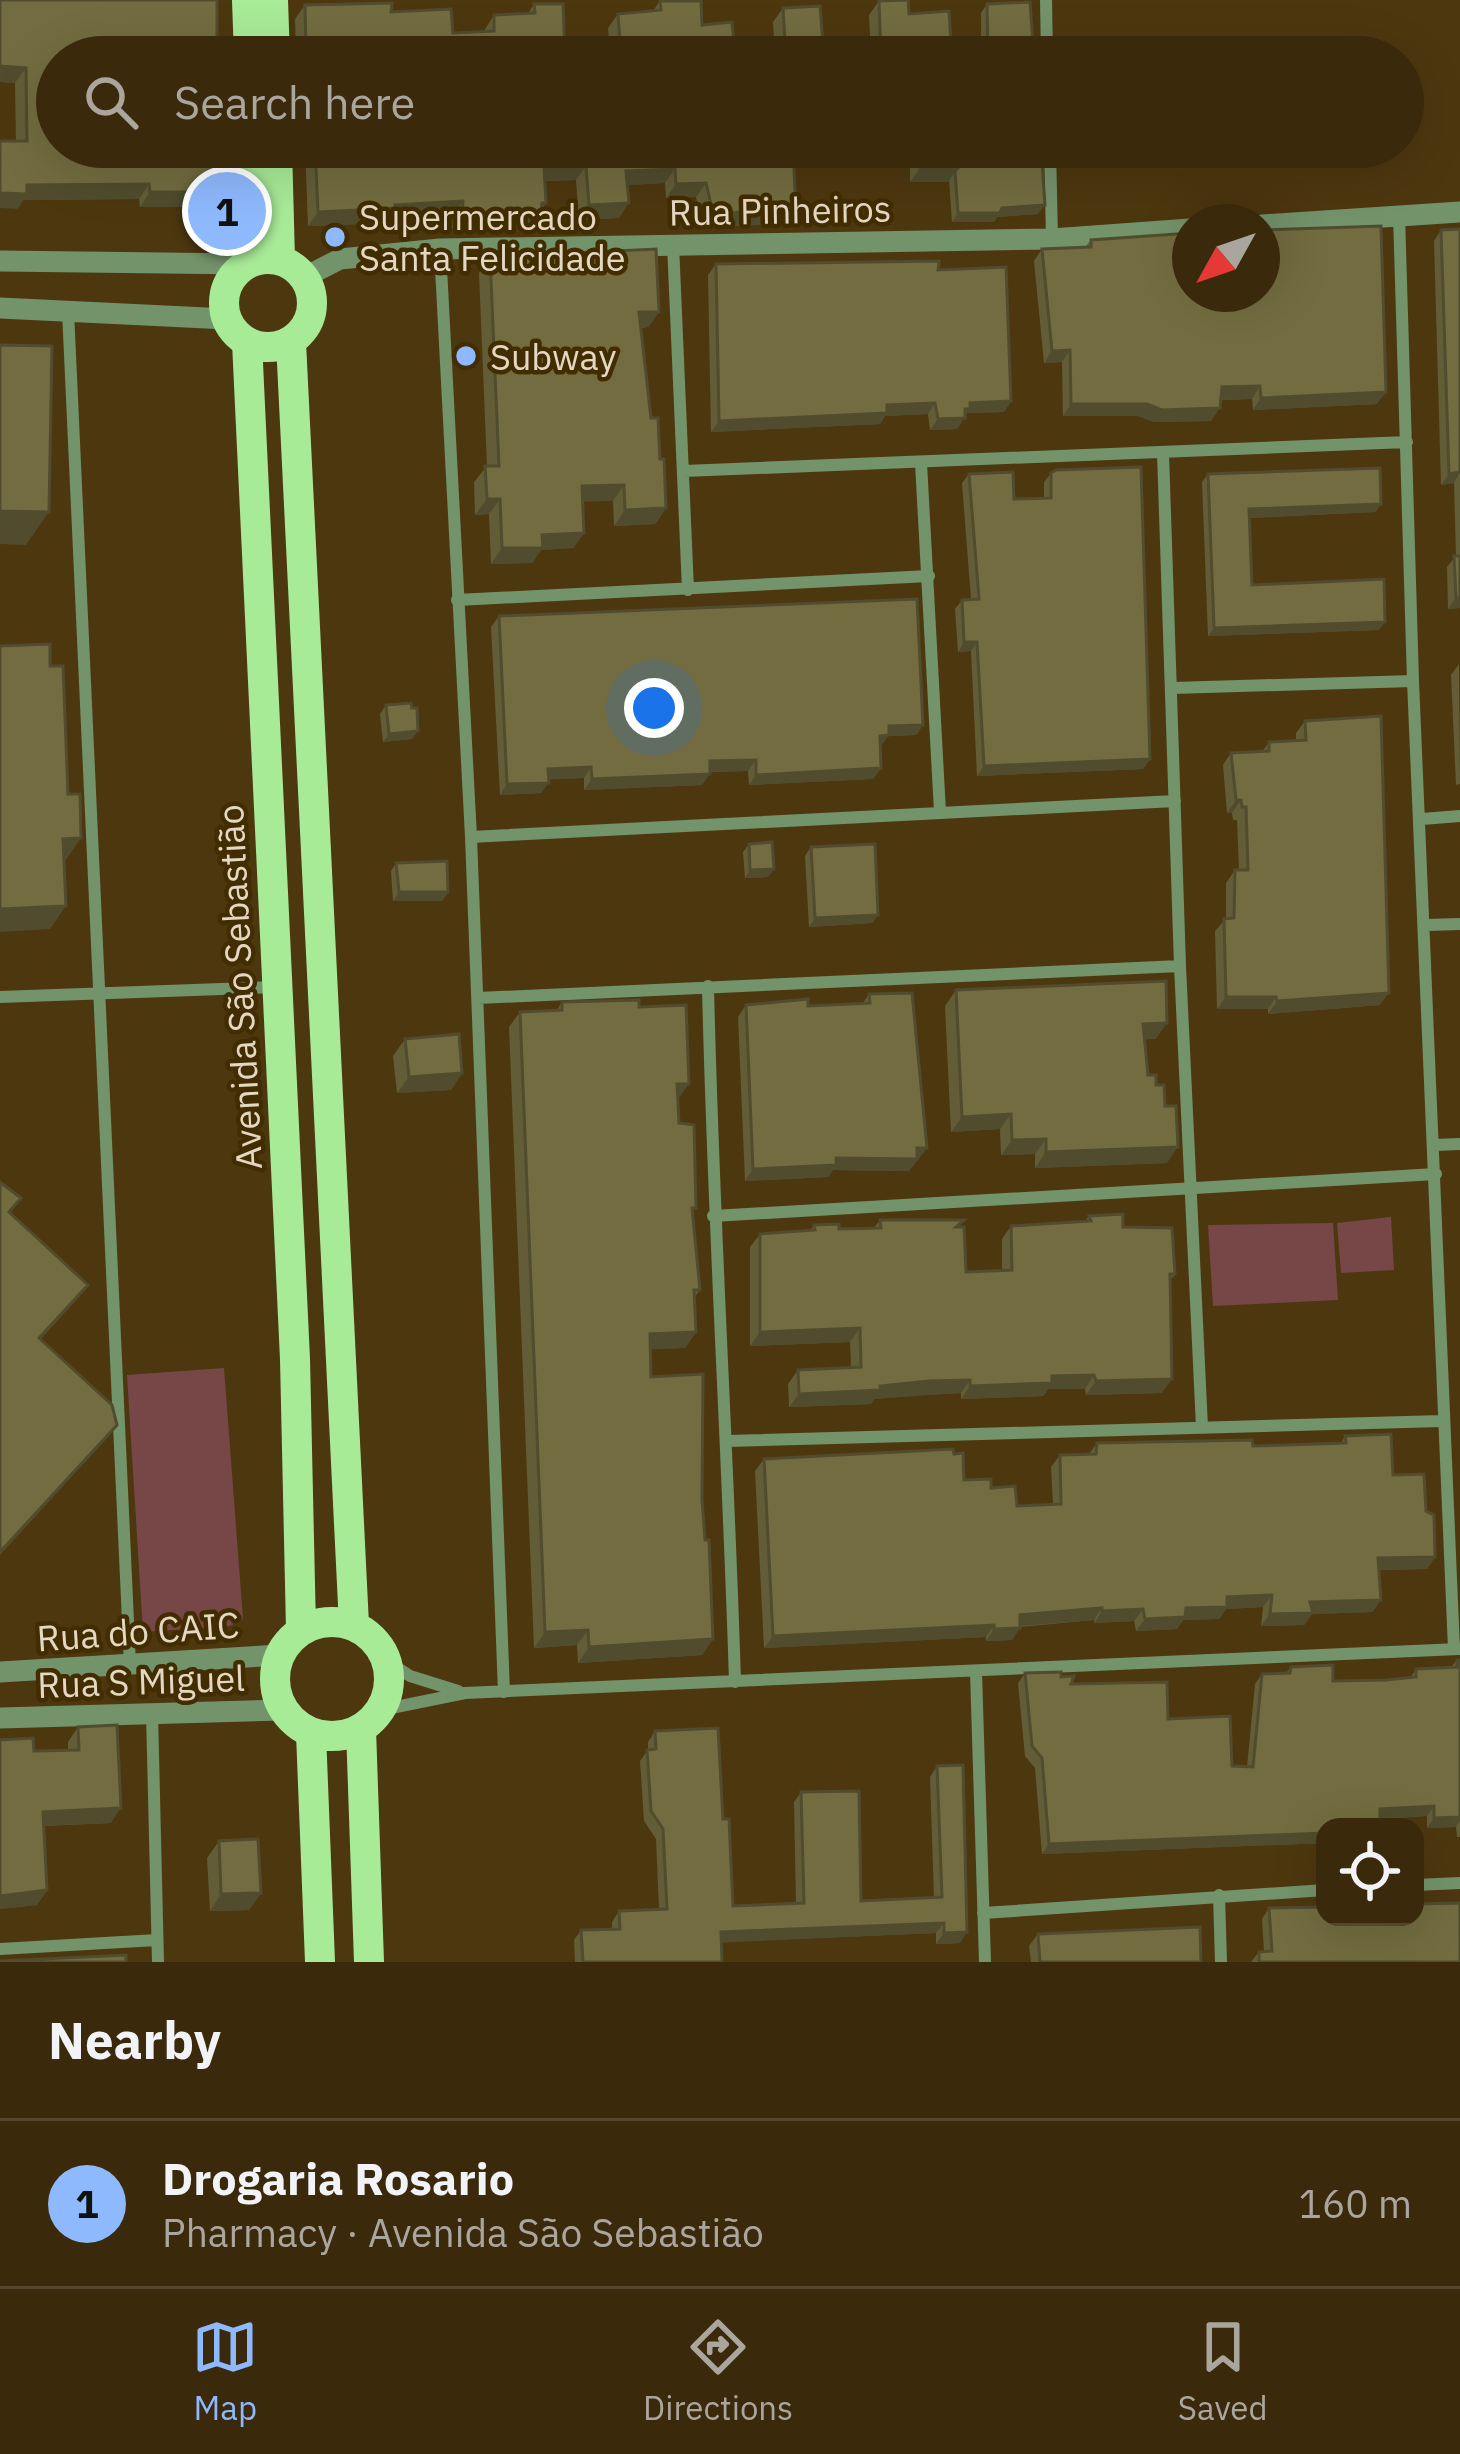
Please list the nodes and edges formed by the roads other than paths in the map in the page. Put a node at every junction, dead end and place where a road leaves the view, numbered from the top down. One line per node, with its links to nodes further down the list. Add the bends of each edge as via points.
1 (247, 0): 4 (main road)
2 (273, 0): 5 (main road)
3 (1046, 0): 6 (street)
4 (248, 36)
5 (274, 36)
6 (1047, 36)
7 (257, 168): 18 (main road)
8 (276, 168): 18 (main road)
9 (1050, 168): 14 (street)
10 (1460, 212): 11 (street)
11 (1399, 215): 12 (street); 23 (street)
12 (1280, 223)
13 (1172, 231): 14 (street, Rua Pinheiros)
14 (1052, 238): 15 (street, Rua Pinheiros)
15 (673, 244): 16 (street, Rua Pinheiros); 26 (street)
16 (440, 249): 18 (street, Rua Pinheiros); 29 (street)
17 (0, 261): 18 (street)
18 (272, 265): 21 (main road, via 233,277 225,292); 22 (main road, via 313,301 308,325)
19 (0, 308): 20 (street)
20 (68, 310): 21 (street); 42 (street)
21 (237, 330): 22 (main road, via 265,347); 41 (main road, Avenida São Sebastião)
22 (291, 342): 53 (main road)
23 (1407, 442): 24 (street); 30 (street)
24 (1162, 453): 25 (street); 31 (street)
25 (921, 464): 26 (street); 27 (street)
26 (684, 471): 28 (street)
27 (929, 576): 28 (street); 33 (street)
28 (688, 590): 29 (street)
29 (457, 600): 36 (street)
30 (1413, 681): 31 (street); 35 (street)
31 (1173, 688): 32 (street)
32 (1175, 801): 33 (street); 39 (street)
33 (940, 812): 36 (street)
34 (1460, 816): 35 (street)
35 (1422, 819): 38 (street)
36 (471, 837): 44 (street)
37 (1460, 924): 38 (street)
38 (1426, 926): 46 (street)
39 (1180, 966): 40 (street); 48 (street)
40 (708, 986): 44 (street); 49 (street)
41 (278, 987): 42 (street); 54 (main road, Avenida São Sebastião)
42 (98, 991): 43 (street); 58 (street)
43 (0, 997)
44 (478, 998): 62 (street)
45 (1460, 1144): 46 (street)
46 (1434, 1145): 47 (street)
47 (1436, 1174): 48 (street); 50 (street)
48 (1189, 1190): 49 (street); 51 (street)
49 (712, 1216): 52 (street)
50 (1442, 1421): 51 (street); 55 (street)
51 (1202, 1427): 52 (street)
52 (728, 1441): 61 (street)
53 (354, 1625): 54 (main road, via 327,1621); 57 (main road)
54 (301, 1629): 56 (main road)
55 (1457, 1649): 60 (street)
56 (279, 1655): 58 (street, Rua do CAIC); 64 (main road, via 274,1683)
57 (387, 1661): 63 (street); 67 (main road, via 389,1686)
58 (130, 1665): 59 (street, Rua do CAIC)
59 (0, 1672)
60 (976, 1672): 61 (street); 73 (street)
61 (735, 1682): 62 (street)
62 (504, 1692): 63 (street)
63 (465, 1693): 67 (street)
64 (283, 1710): 65 (street, Rua S Miguel); 68 (main road)
65 (152, 1712): 66 (street, Rua S Miguel); 74 (street)
66 (0, 1718)
67 (371, 1719): 68 (main road, via 336,1737); 78 (main road)
68 (310, 1732): 77 (main road)
69 (1460, 1882): 70 (street)
70 (1424, 1884)
71 (1316, 1890): 72 (street)
72 (1219, 1895): 73 (street); 80 (street)
73 (983, 1913): 79 (street)
74 (157, 1940): 75 (street); 76 (street)
75 (0, 1948)
76 (158, 1962)
77 (320, 1962)
78 (369, 1962)
79 (985, 1962)
80 (1221, 1962)

